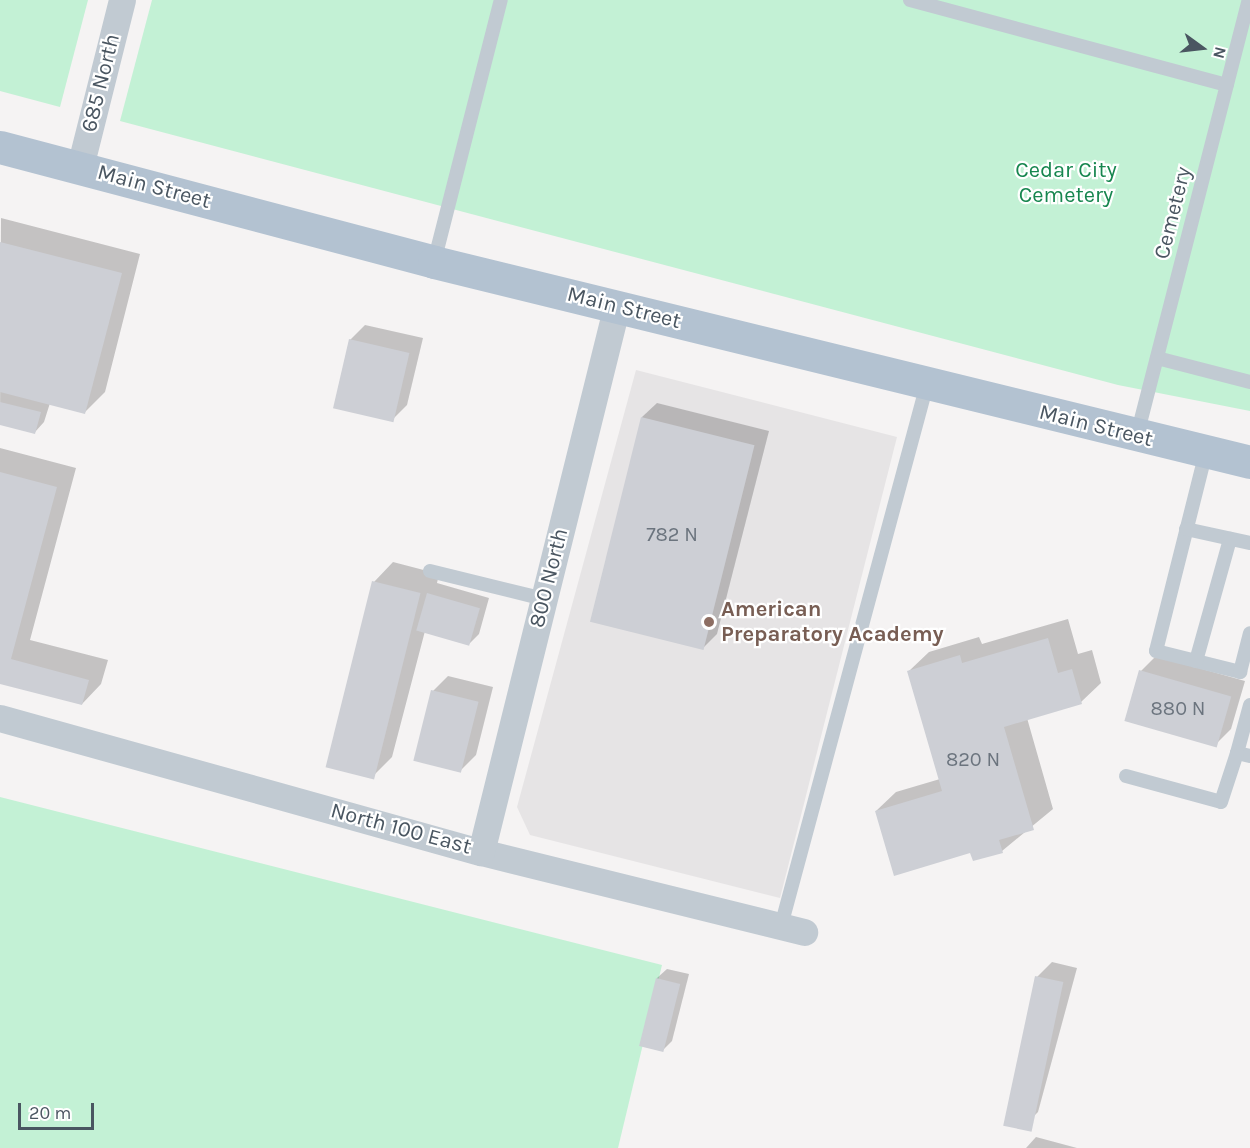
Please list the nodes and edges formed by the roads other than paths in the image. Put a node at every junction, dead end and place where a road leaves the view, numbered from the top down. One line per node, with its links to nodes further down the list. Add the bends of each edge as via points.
1 (122, 0): 7 (street, 685 North)
2 (501, 0): 8 (lane)
3 (910, 0): 5 (lane)
4 (1249, 0): 5 (lane, Cemetery)
5 (1227, 85): 10 (lane, Cemetery)
6 (0, 147): 7 (main road, Main Street)
7 (80, 167): 8 (main road, Main Street)
8 (434, 262): 9 (main road, Main Street)
9 (617, 305): 12 (main road, Main Street); 20 (street, 800 North)
10 (1157, 358): 11 (lane); 13 (lane, Cemetery)
11 (1250, 382)
12 (927, 384): 13 (main road, Main Street); 29 (lane)
13 (1137, 437): 14 (main road, Main Street)
14 (1206, 452): 15 (main road, Main Street); 16 (lane)
15 (1250, 462)
16 (1186, 529): 17 (lane); 22 (lane, via 1156,651)
17 (1230, 539): 18 (lane); 22 (lane)
18 (1250, 543)
19 (430, 571): 20 (lane)
20 (544, 599): 28 (street, 800 North)
21 (1250, 633): 23 (lane)
22 (1196, 661): 23 (lane)
23 (1245, 673)
24 (1250, 705): 26 (lane)
25 (0, 718): 28 (street, North 100 East)
26 (1243, 755): 27 (lane, via 1221,802)
27 (1126, 776)
28 (481, 852): 29 (street, North 100 East)
29 (793, 929)

